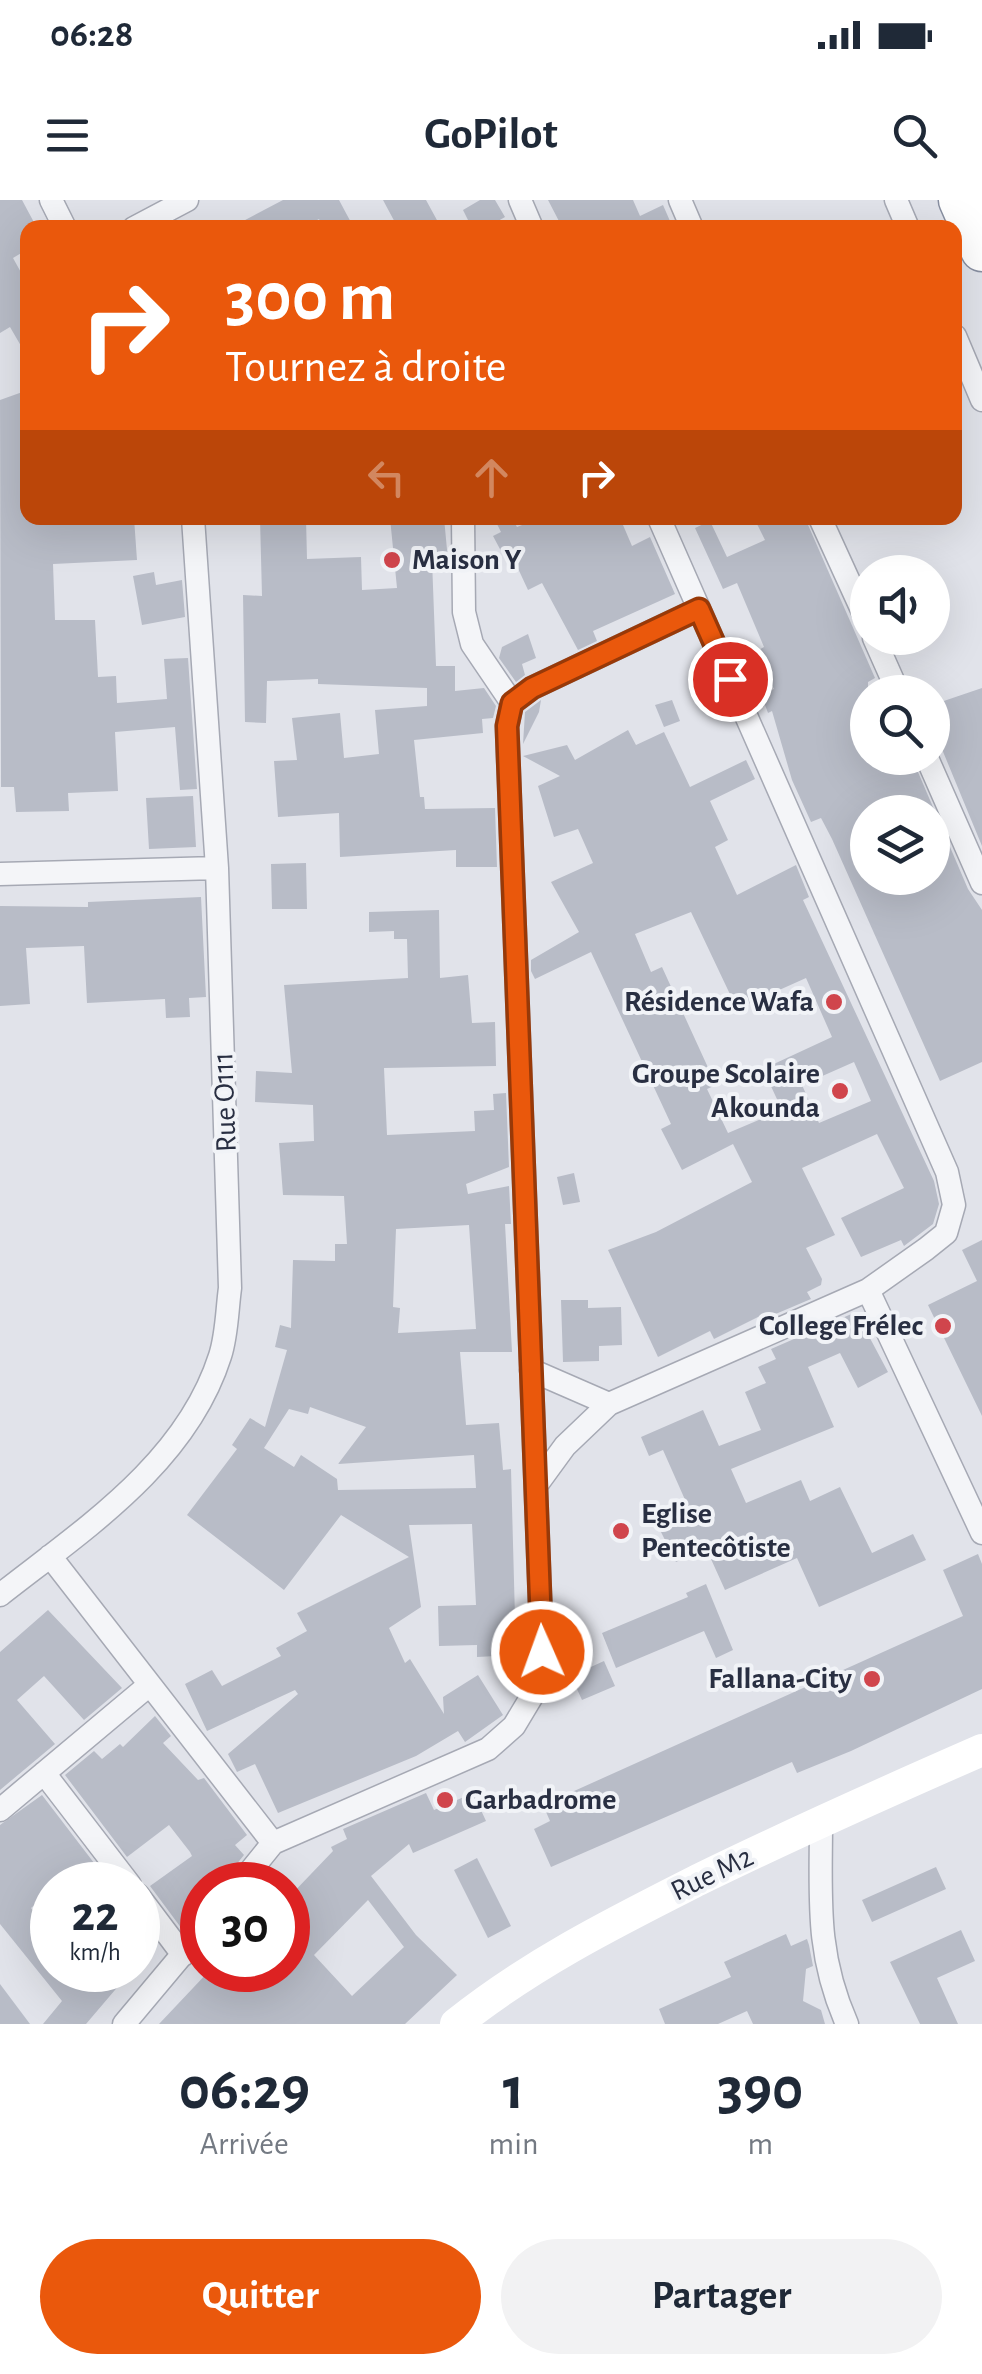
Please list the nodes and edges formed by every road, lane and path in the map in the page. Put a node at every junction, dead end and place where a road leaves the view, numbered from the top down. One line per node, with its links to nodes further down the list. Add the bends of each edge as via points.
1 (187, 200): 3 (street)
2 (960, 200): 4 (highway)
3 (149, 220)
4 (982, 250)
5 (962, 353): 6 (street)
6 (982, 400)
7 (194, 525): 15 (street, Rue O111)
8 (462, 525): 13 (street, via 464,612 472,644)
9 (662, 525): 12 (street)
10 (823, 525): 11 (street)
11 (850, 584)
12 (699, 609): 13 (street); 18 (street, via 947,1172 954,1204 946,1233)
13 (512, 703): 19 (street, via 507,726)
14 (934, 775): 17 (street)
15 (218, 868): 16 (street); 23 (street, Rue O111, via 230,1288 221,1354 194,1418 146,1476)
16 (0, 874)
17 (982, 883)
18 (868, 1290): 20 (street); 22 (street)
19 (531, 1370): 20 (street); 21 (street)
20 (610, 1404): 21 (street)
21 (538, 1483): 30 (street, via 542,1652 534,1691 514,1726 454,1767)
22 (982, 1533)
23 (50, 1556): 24 (street, Rue O111); 25 (street)
24 (0, 1596)
25 (148, 1686): 27 (street); 30 (street)
26 (982, 1750): 29 (main road, Rue M2)
27 (44, 1773): 28 (street); 31 (street)
28 (0, 1810)
29 (820, 1820): 37 (main road, Rue M2, via 540,1962); 38 (street, via 822,1942 828,1981)
30 (273, 1843): 32 (street)
31 (112, 1862)
32 (258, 1862)
33 (160, 1924): 34 (street)
34 (180, 1950)
35 (180, 1960): 36 (street)
36 (124, 2024)
37 (456, 2024)
38 (847, 2024)

